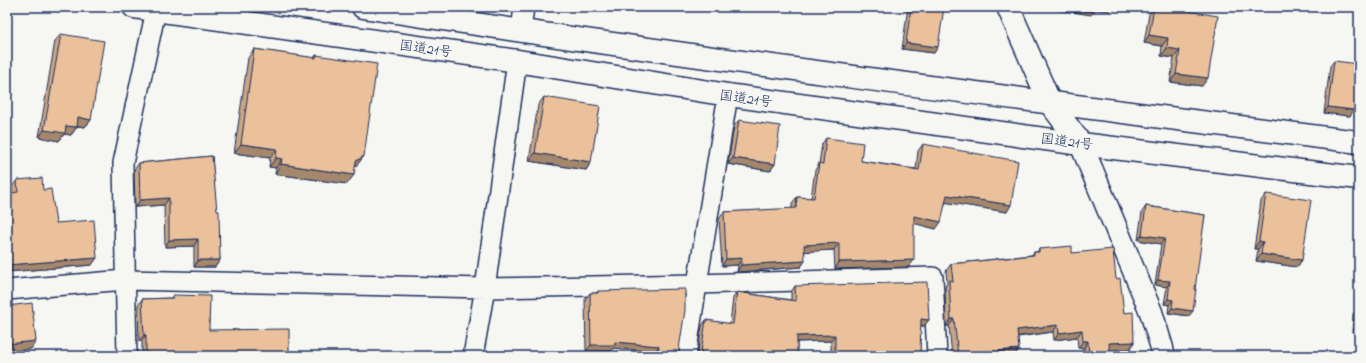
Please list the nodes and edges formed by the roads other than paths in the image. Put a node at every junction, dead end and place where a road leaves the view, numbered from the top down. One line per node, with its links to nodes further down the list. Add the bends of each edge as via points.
1 (134, 7): 5 (main road, 国道21号)
2 (363, 7): 6 (main road)
3 (524, 7): 6 (street)
4 (1008, 7): 9 (main road)
5 (156, 10): 7 (main road, 国道21号); 13 (street, via 123,163)
6 (521, 31): 9 (main road)
7 (517, 61): 8 (main road, 国道21号); 15 (street)
8 (728, 95): 11 (main road, 国道21号); 14 (street)
9 (1050, 103): 10 (main road); 11 (main road)
10 (1359, 142)
11 (1081, 144): 12 (main road, 国道21号); 21 (main road, via 1151,312)
12 (1359, 178)
13 (125, 280): 15 (street); 16 (street); 17 (street)
14 (697, 284): 15 (street); 19 (street); 20 (street, via 934,276)
15 (485, 288): 18 (street)
16 (7, 290)
17 (127, 356)
18 (473, 356)
19 (686, 356)
20 (937, 356)
21 (1163, 356)

